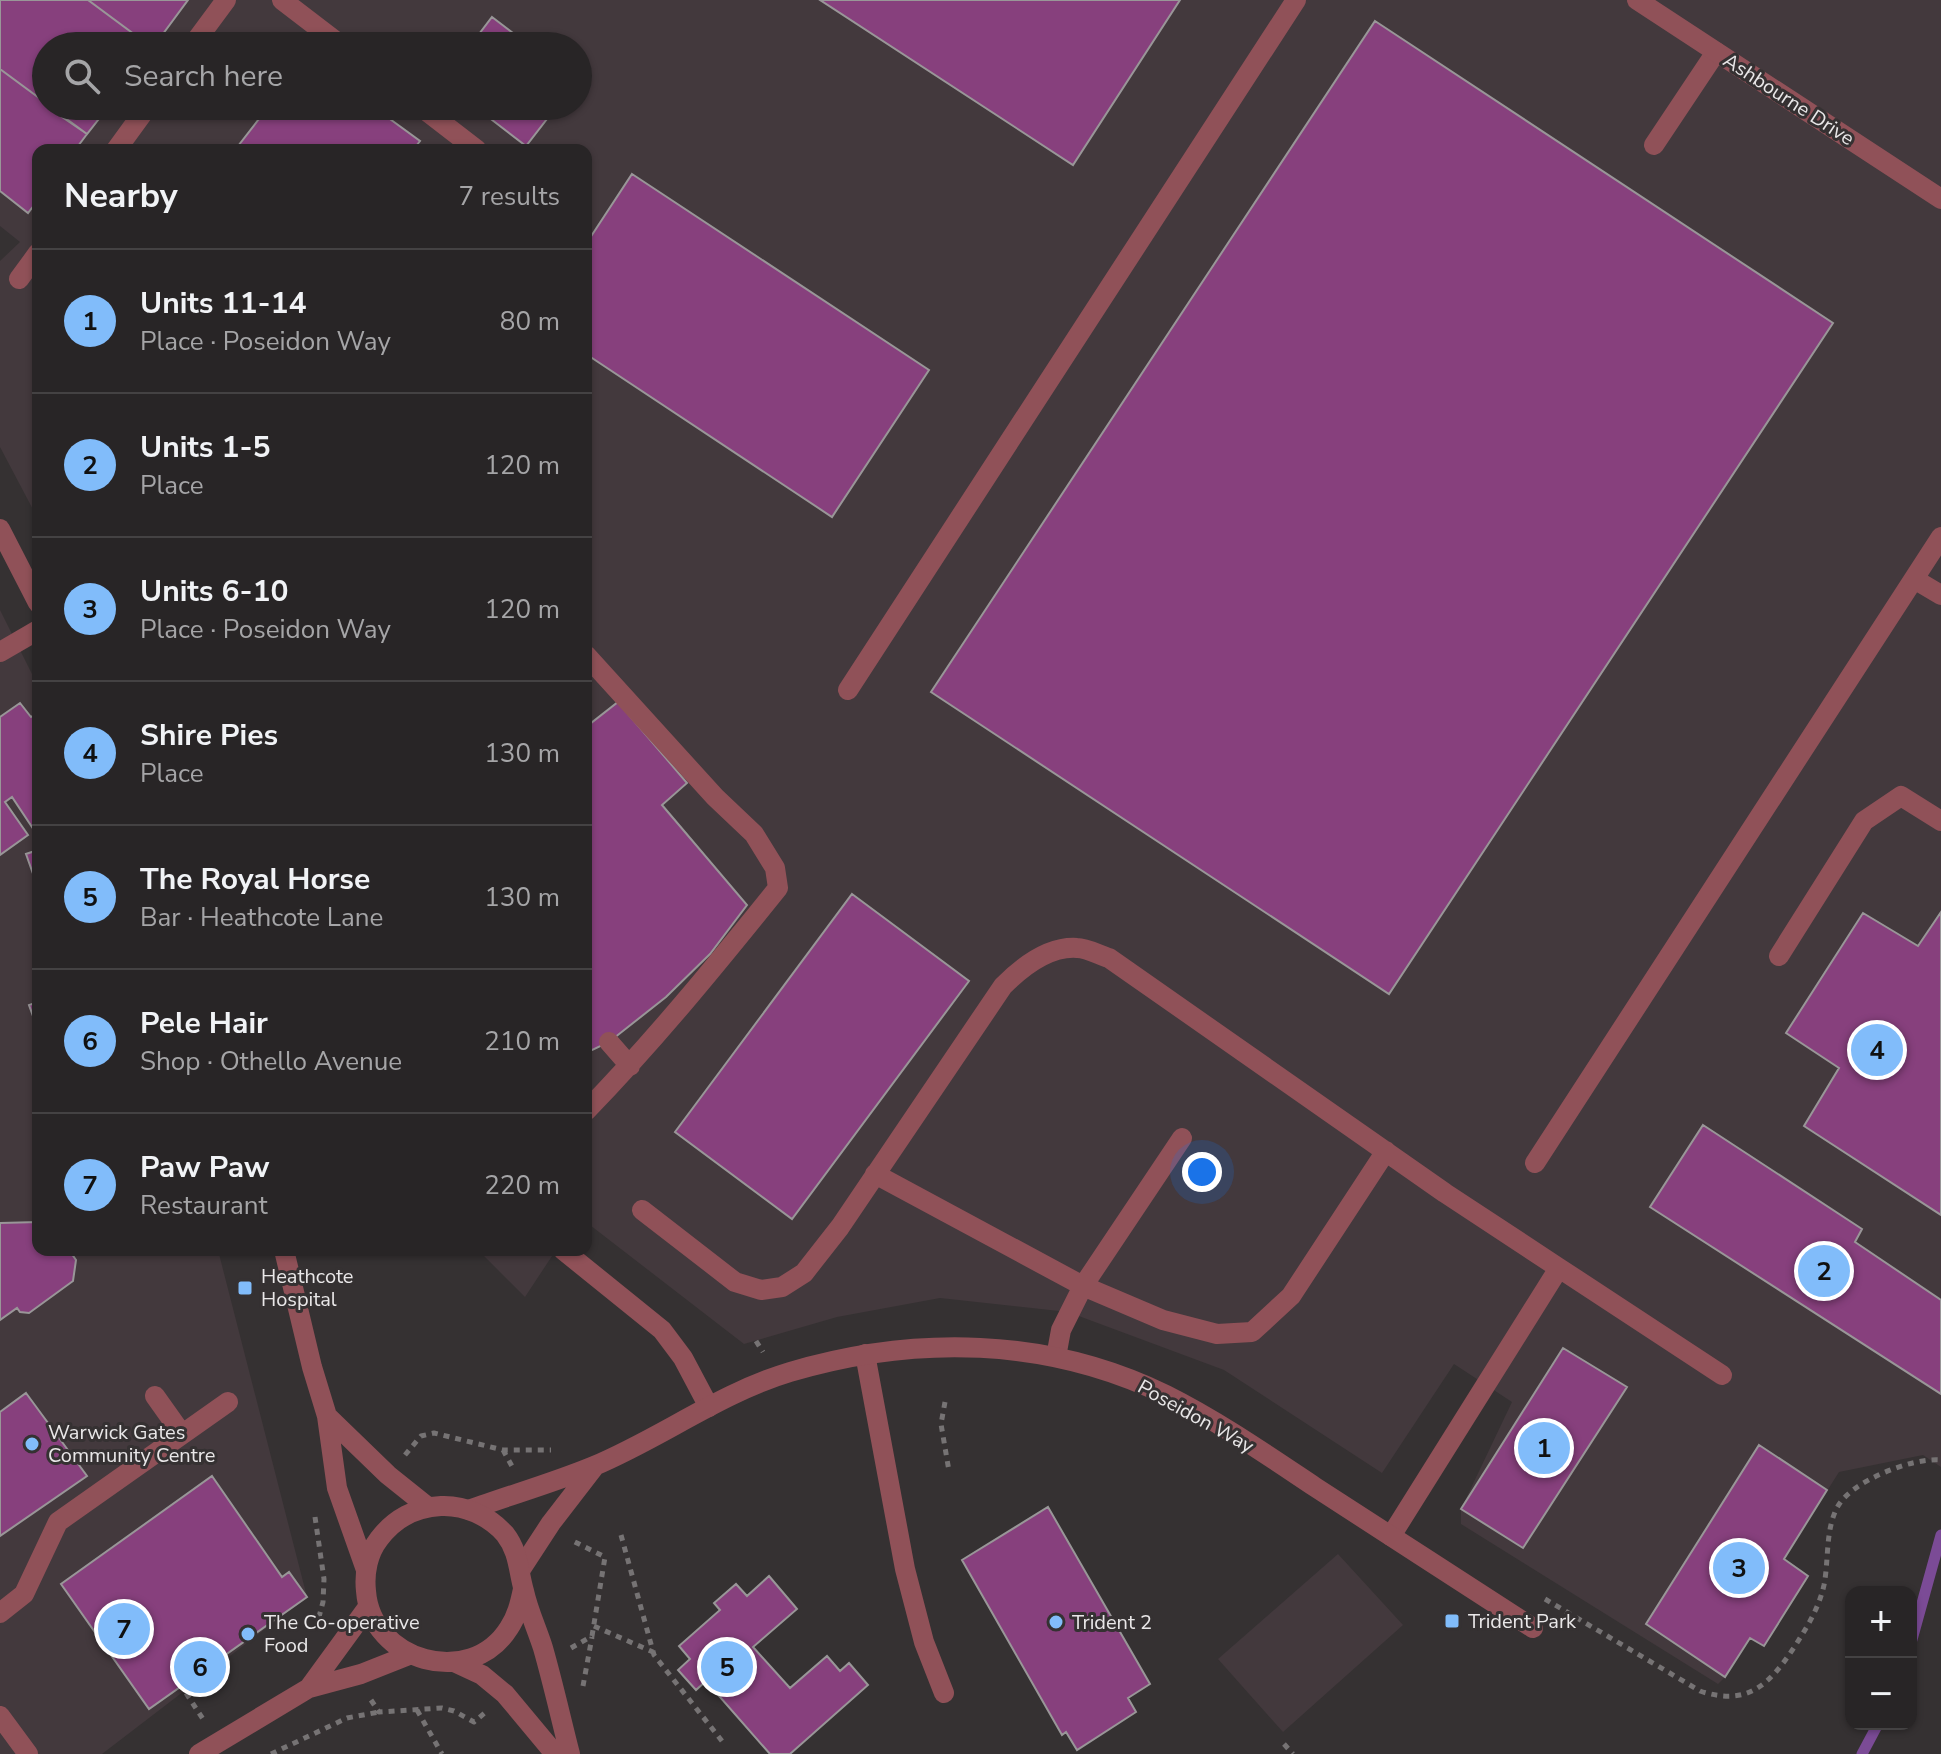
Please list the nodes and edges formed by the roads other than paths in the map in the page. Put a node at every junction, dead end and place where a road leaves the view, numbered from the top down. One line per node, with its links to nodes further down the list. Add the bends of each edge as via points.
1 (226, 0): 5 (street)
2 (282, 0): 6 (street)
3 (1296, 0): 24 (street)
4 (1637, 0): 7 (street, Ashbourne Drive)
5 (202, 32)
6 (324, 32)
7 (1716, 52): 12 (street); 13 (street, Ashbourne Drive)
8 (138, 120): 10 (street)
9 (438, 120): 11 (street)
10 (120, 144)
11 (469, 144)
12 (1654, 145)
13 (1941, 199)
14 (32, 261): 15 (street)
15 (19, 279)
16 (0, 529): 19 (street)
17 (1941, 537): 18 (street)
18 (1914, 579): 20 (street); 32 (street)
19 (32, 591)
20 (1941, 595)
21 (32, 633): 22 (street)
22 (0, 652)
23 (592, 662): 28 (street, via 754,834 775,868 778,888)
24 (848, 690)
25 (1941, 821): 26 (street, via 1901,796 1864,821)
26 (1779, 956)
27 (609, 1042): 28 (street)
28 (630, 1066): 29 (street)
29 (592, 1105)
30 (1182, 1138): 38 (street)
31 (1386, 1151): 33 (street, via 1109,958 1077,948 1044,954 1003,986); 37 (street); 38 (street, via 1291,1296 1252,1332 1217,1334 1163,1320)
32 (1535, 1163)
33 (875, 1174): 34 (street, via 804,1273 782,1287 761,1290 735,1282); 38 (street)
34 (642, 1210)
35 (285, 1256): 45 (street)
36 (570, 1256): 44 (street, via 662,1330)
37 (1559, 1268): 41 (street); 50 (street)
38 (1083, 1286): 40 (street, via 1061,1330)
39 (865, 1354): 40 (street, Poseidon Way, via 952,1346); 44 (street, Poseidon Way, via 788,1373); 59 (street, via 905,1569)
40 (1056, 1357): 50 (street, Poseidon Way, via 1101,1369 1179,1402)
41 (1722, 1375)
42 (155, 1396): 46 (street)
43 (228, 1402): 46 (street)
44 (709, 1407): 47 (street, Poseidon Way)
45 (327, 1416): 48 (street); 51 (street, via 337,1488)
46 (182, 1434): 54 (street, via 58,1522 24,1594)
47 (595, 1466): 49 (street, Poseidon Way); 52 (street, Poseidon Way, via 551,1523)
48 (428, 1507): 49 (street); 51 (street, via 395,1522 378,1540)
49 (469, 1510): 52 (street, via 506,1536)
50 (1391, 1536): 55 (street, Poseidon Way)
51 (366, 1570): 53 (street)
52 (522, 1579): 57 (street, via 518,1612 508,1631 480,1654); 64 (street)
53 (368, 1607): 56 (street, via 378,1628); 58 (street)
54 (0, 1613)
55 (1533, 1628)
56 (409, 1655): 57 (street); 58 (street)
57 (454, 1662): 63 (street, via 505,1694)
58 (309, 1688): 62 (street)
59 (944, 1693)
60 (0, 1716): 61 (street)
61 (28, 1754)
62 (199, 1754)
63 (555, 1754)
64 (570, 1754)

